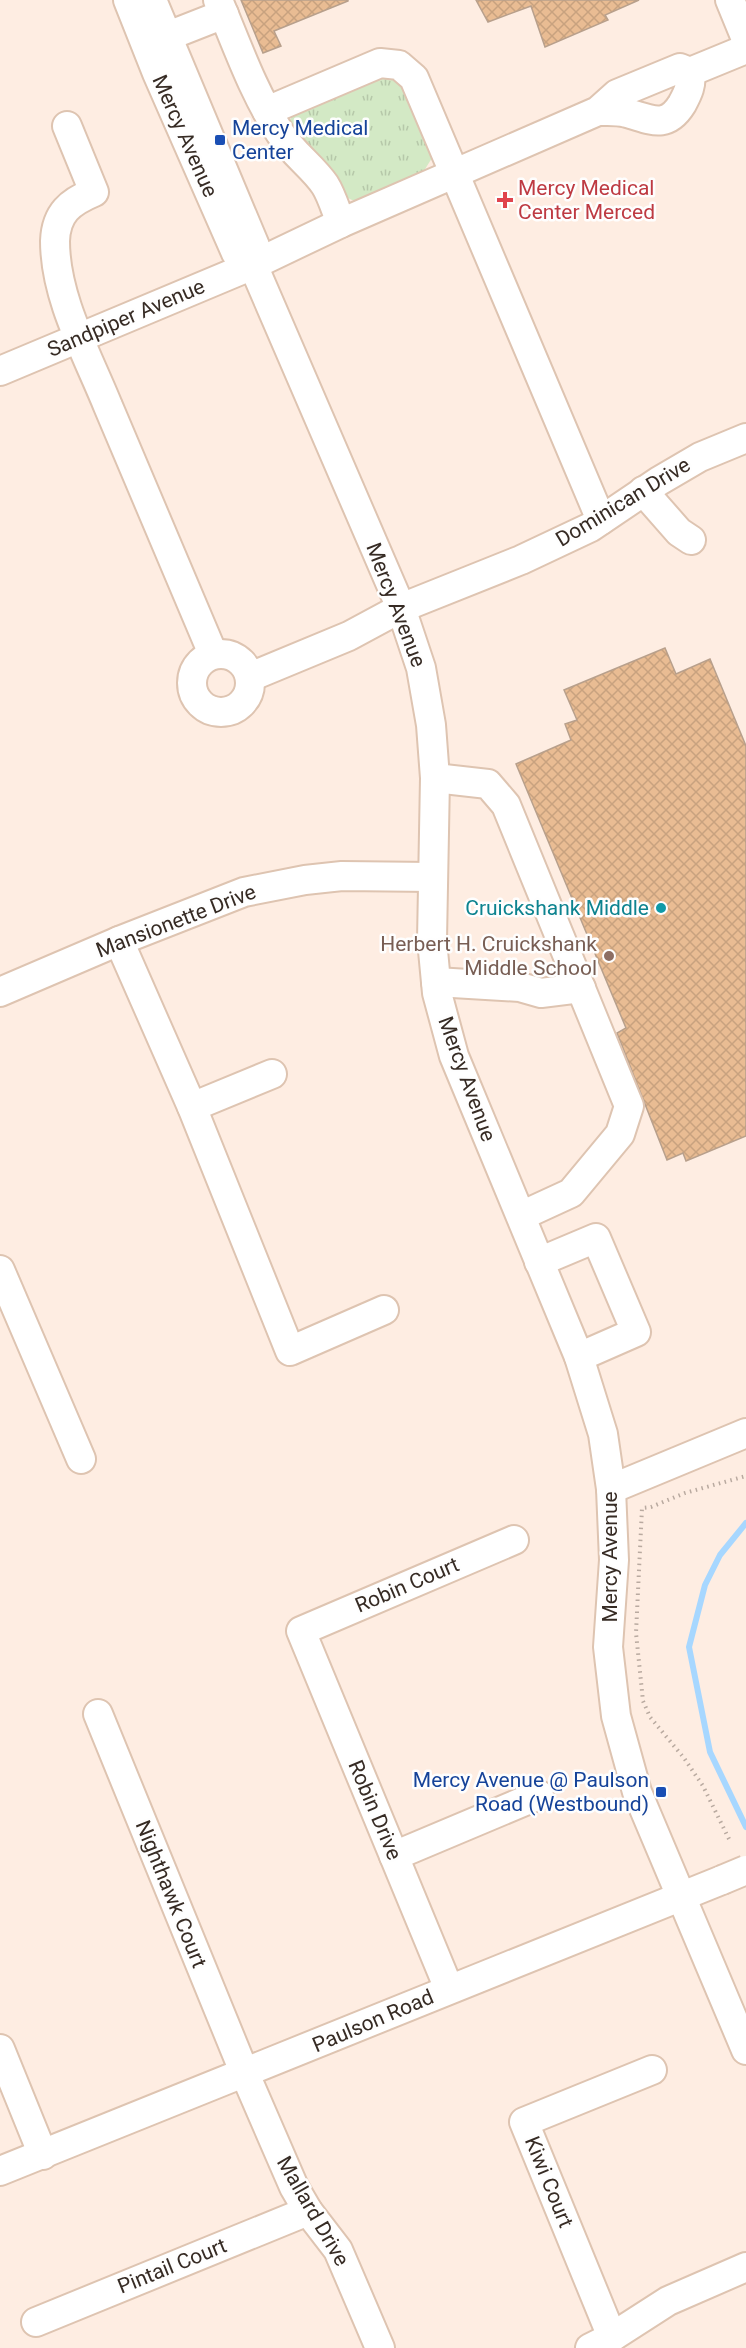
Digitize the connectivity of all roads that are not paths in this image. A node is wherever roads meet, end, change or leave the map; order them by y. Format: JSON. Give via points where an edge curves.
{"nodes":[{"id":1,"x":128,"y":0,"type":"edge"},
{"id":2,"x":152,"y":0,"type":"edge"},
{"id":3,"x":730,"y":0,"type":"edge"},
{"id":4,"x":221,"y":7,"type":"edge"},
{"id":5,"x":168,"y":36,"type":"junction"},
{"id":6,"x":746,"y":39,"type":"edge"},
{"id":7,"x":746,"y":49,"type":"edge"},
{"id":8,"x":690,"y":72,"type":"junction"},
{"id":9,"x":267,"y":111,"type":"junction"},
{"id":10,"x":598,"y":111,"type":"junction"},
{"id":11,"x":67,"y":126,"type":"dead end"},
{"id":12,"x":453,"y":174,"type":"junction"},
{"id":13,"x":341,"y":223,"type":"junction"},
{"id":14,"x":253,"y":264,"type":"junction"},
{"id":15,"x":80,"y":338,"type":"junction"},
{"id":16,"x":0,"y":371,"type":"edge"},
{"id":17,"x":746,"y":438,"type":"edge"},
{"id":18,"x":643,"y":492,"type":"junction"},
{"id":19,"x":601,"y":520,"type":"junction"},
{"id":20,"x":691,"y":540,"type":"dead end"},
{"id":21,"x":401,"y":608,"type":"junction"},
{"id":22,"x":213,"y":654,"type":"junction"},
{"id":23,"x":250,"y":676,"type":"junction"},
{"id":24,"x":435,"y":778,"type":"junction"},
{"id":25,"x":432,"y":877,"type":"junction"},
{"id":26,"x":120,"y":941,"type":"junction"},
{"id":27,"x":436,"y":982,"type":"junction"},
{"id":28,"x":581,"y":988,"type":"junction"},
{"id":29,"x":0,"y":992,"type":"edge"},
{"id":30,"x":272,"y":1074,"type":"dead end"},
{"id":31,"x":192,"y":1107,"type":"junction"},
{"id":32,"x":520,"y":1216,"type":"junction"},
{"id":33,"x":539,"y":1262,"type":"junction"},
{"id":34,"x":0,"y":1270,"type":"edge"},
{"id":35,"x":384,"y":1310,"type":"dead end"},
{"id":36,"x":579,"y":1357,"type":"junction"},
{"id":37,"x":746,"y":1433,"type":"edge"},
{"id":38,"x":81,"y":1459,"type":"dead end"},
{"id":39,"x":611,"y":1489,"type":"junction"},
{"id":40,"x":514,"y":1540,"type":"dead end"},
{"id":41,"x":301,"y":1630,"type":"joint"},
{"id":42,"x":98,"y":1714,"type":"dead end"},
{"id":43,"x":539,"y":1795,"type":"dead end"},
{"id":44,"x":394,"y":1856,"type":"junction"},
{"id":45,"x":734,"y":1875,"type":"edge"},
{"id":46,"x":680,"y":1896,"type":"junction"},
{"id":47,"x":449,"y":1989,"type":"junction"},
{"id":48,"x":0,"y":2049,"type":"edge"},
{"id":49,"x":746,"y":2050,"type":"edge"},
{"id":50,"x":652,"y":2070,"type":"dead end"},
{"id":51,"x":245,"y":2074,"type":"junction"},
{"id":52,"x":43,"y":2155,"type":"junction"},
{"id":53,"x":0,"y":2172,"type":"edge"},
{"id":54,"x":308,"y":2211,"type":"junction"},
{"id":55,"x":746,"y":2267,"type":"edge"},
{"id":56,"x":36,"y":2322,"type":"dead end"},
{"id":57,"x":601,"y":2342,"type":"edge"},
{"id":58,"x":381,"y":2348,"type":"edge"}],
"edges":[{"from":1,"to":14,"type":"street","name":"Mercy Avenue","via":[[236,253]]},
{"from":2,"to":5,"type":"street","name":"Mercy Avenue"},
{"from":3,"to":6,"type":"street"},
{"from":4,"to":5,"type":"street"},
{"from":4,"to":9,"type":"street"},
{"from":5,"to":14,"type":"street","name":"Mercy Avenue","via":[[255,246]]},
{"from":7,"to":8,"type":"street"},
{"from":8,"to":10,"type":"street","via":[[680,68],[616,94]]},
{"from":8,"to":10,"type":"street","via":[[692,84],[678,109],[659,122],[615,110]]},
{"from":9,"to":12,"type":"street","via":[[380,63],[399,65],[414,78]]},
{"from":9,"to":13,"type":"street","via":[[297,156],[326,187]]},
{"from":10,"to":12,"type":"street","name":"Sandpiper Avenue"},
{"from":11,"to":15,"type":"street","via":[[94,192],[76,199],[61,215],[55,239],[57,270]]},
{"from":12,"to":13,"type":"street","name":"Sandpiper Avenue"},
{"from":12,"to":19,"type":"street"},
{"from":13,"to":14,"type":"street","name":"Sandpiper Avenue"},
{"from":14,"to":15,"type":"street","name":"Sandpiper Avenue"},
{"from":14,"to":21,"type":"street","name":"Mercy Avenue"},
{"from":15,"to":16,"type":"street","name":"Sandpiper Avenue"},
{"from":15,"to":22,"type":"street"},
{"from":17,"to":18,"type":"street","name":"Dominican Drive","via":[[700,457]]},
{"from":18,"to":19,"type":"street","name":"Dominican Drive"},
{"from":18,"to":20,"type":"street"},
{"from":19,"to":21,"type":"street","name":"Dominican Drive","via":[[521,560]]},
{"from":21,"to":23,"type":"street","name":"Dominican Drive","via":[[349,636]]},
{"from":21,"to":24,"type":"street","name":"Mercy Avenue","via":[[421,668]]},
{"from":22,"to":23,"type":"street","via":[[232,655]]},
{"from":22,"to":23,"type":"street","via":[[197,665],[191,683],[193,693],[205,708],[224,712],[242,704],[251,686]]},
{"from":24,"to":25,"type":"street","name":"Mercy Avenue"},
{"from":24,"to":28,"type":"street","via":[[488,784],[506,805]]},
{"from":25,"to":26,"type":"street","name":"Mansionette Drive","via":[[342,876],[244,892]]},
{"from":25,"to":27,"type":"street","name":"Mercy Avenue"},
{"from":26,"to":29,"type":"street","name":"Mansionette Drive"},
{"from":26,"to":31,"type":"street"},
{"from":27,"to":28,"type":"street","via":[[520,987],[541,993]]},
{"from":27,"to":32,"type":"street","name":"Mercy Avenue","via":[[454,1056]]},
{"from":28,"to":32,"type":"street","via":[[629,1106],[620,1134],[571,1193]]},
{"from":30,"to":31,"type":"street"},
{"from":31,"to":35,"type":"street","via":[[290,1350]]},
{"from":32,"to":33,"type":"street","name":"Mercy Avenue"},
{"from":33,"to":36,"type":"street","name":"Mercy Avenue"},
{"from":33,"to":36,"type":"street","via":[[596,1238],[636,1332]]},
{"from":34,"to":38,"type":"street"},
{"from":36,"to":39,"type":"street","name":"Mercy Avenue","via":[[603,1434]]},
{"from":37,"to":39,"type":"street"},
{"from":39,"to":46,"type":"street","name":"Mercy Avenue","via":[[614,1560],[608,1647],[616,1716],[637,1792]]},
{"from":40,"to":41,"type":"street","name":"Robin Court"},
{"from":41,"to":44,"type":"street","name":"Robin Drive"},
{"from":42,"to":51,"type":"street","name":"Nighthawk Court"},
{"from":43,"to":44,"type":"street"},
{"from":44,"to":47,"type":"street","name":"Robin Drive"},
{"from":45,"to":46,"type":"street","name":"Paulson Road"},
{"from":46,"to":47,"type":"street","name":"Paulson Road"},
{"from":46,"to":49,"type":"street","name":"Mercy Avenue"},
{"from":47,"to":51,"type":"street","name":"Paulson Road"},
{"from":48,"to":52,"type":"street"},
{"from":50,"to":57,"type":"street","name":"Kiwi Court","via":[[524,2122]]},
{"from":51,"to":52,"type":"street","name":"Paulson Road"},
{"from":51,"to":54,"type":"street","name":"Mallard Drive"},
{"from":52,"to":53,"type":"street","name":"Paulson Road"},
{"from":54,"to":56,"type":"street","name":"Pintail Court"},
{"from":54,"to":58,"type":"street","name":"Mallard Drive","via":[[338,2250]]},
{"from":55,"to":57,"type":"street","via":[[668,2301]]}]}
